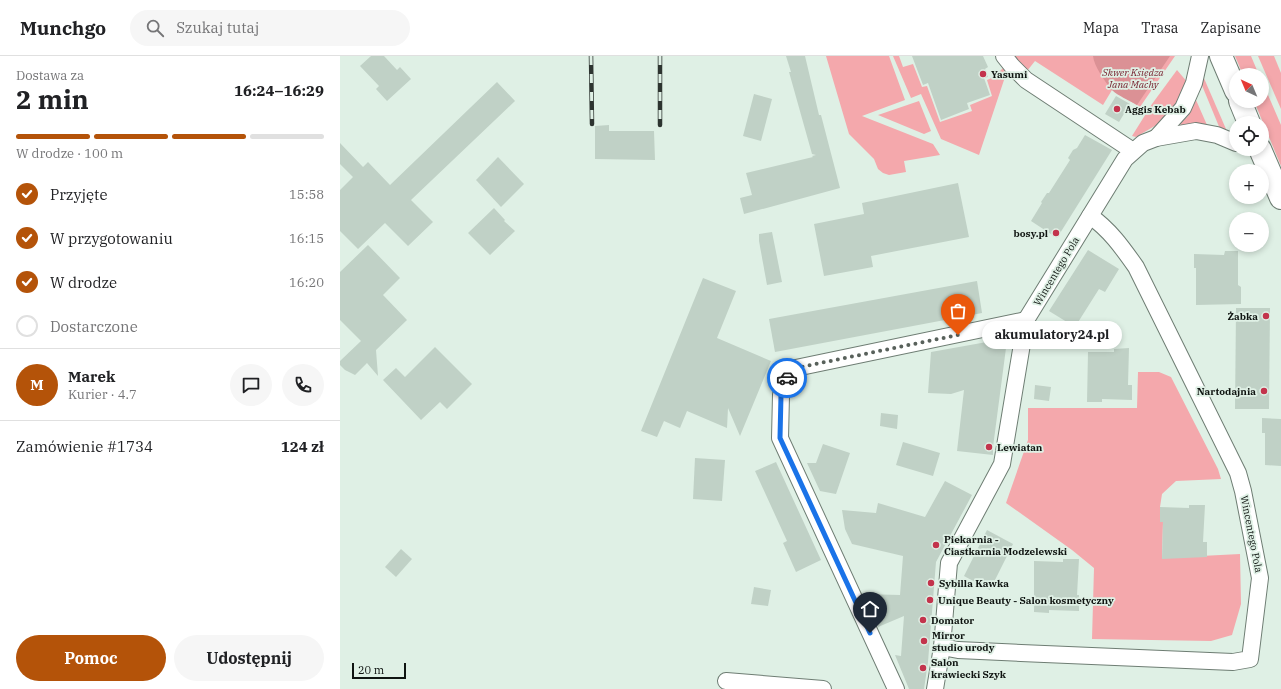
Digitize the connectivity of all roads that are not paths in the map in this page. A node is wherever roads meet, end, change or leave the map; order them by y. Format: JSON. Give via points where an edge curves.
{"nodes":[{"id":1,"x":1004,"y":56,"type":"edge"},
{"id":2,"x":1200,"y":56,"type":"edge"},
{"id":3,"x":1221,"y":56,"type":"edge"},
{"id":4,"x":1229,"y":75,"type":"edge"},
{"id":5,"x":1156,"y":138,"type":"junction"},
{"id":6,"x":1229,"y":140,"type":"edge"},
{"id":7,"x":1133,"y":152,"type":"junction"},
{"id":8,"x":1261,"y":156,"type":"edge"},
{"id":9,"x":1281,"y":198,"type":"edge"},
{"id":10,"x":1090,"y":216,"type":"junction"},
{"id":11,"x":1026,"y":320,"type":"junction"},
{"id":12,"x":942,"y":647,"type":"junction"},
{"id":13,"x":726,"y":681,"type":"dead end"},
{"id":14,"x":823,"y":689,"type":"edge"},
{"id":15,"x":896,"y":689,"type":"edge"},
{"id":16,"x":935,"y":689,"type":"edge"}],
"edges":[{"from":1,"to":7,"type":"street","via":[[1026,80]]},
{"from":2,"to":5,"type":"street","name":"Wincentego Pola","via":[[1194,83],[1183,108]]},
{"from":3,"to":4,"type":"main road"},
{"from":5,"to":6,"type":"street","name":"Wincentego Pola","via":[[1196,131]]},
{"from":5,"to":7,"type":"street","name":"Wincentego Pola","via":[[1143,143]]},
{"from":7,"to":10,"type":"street","name":"Wincentego Pola","via":[[1125,159]]},
{"from":8,"to":9,"type":"main road"},
{"from":10,"to":11,"type":"street","name":"Wincentego Pola"},
{"from":10,"to":12,"type":"street","name":"Wincentego Pola","via":[[1119,242],[1136,267],[1238,473],[1260,578],[1250,659],[1233,662],[958,650]]},
{"from":11,"to":12,"type":"street","name":"Wincentego Pola","via":[[1002,464],[949,563]]},
{"from":11,"to":15,"type":"street","via":[[791,369],[781,395],[780,438]]},
{"from":12,"to":16,"type":"street","name":"Wincentego Pola"},
{"from":13,"to":14,"type":"street"}]}
